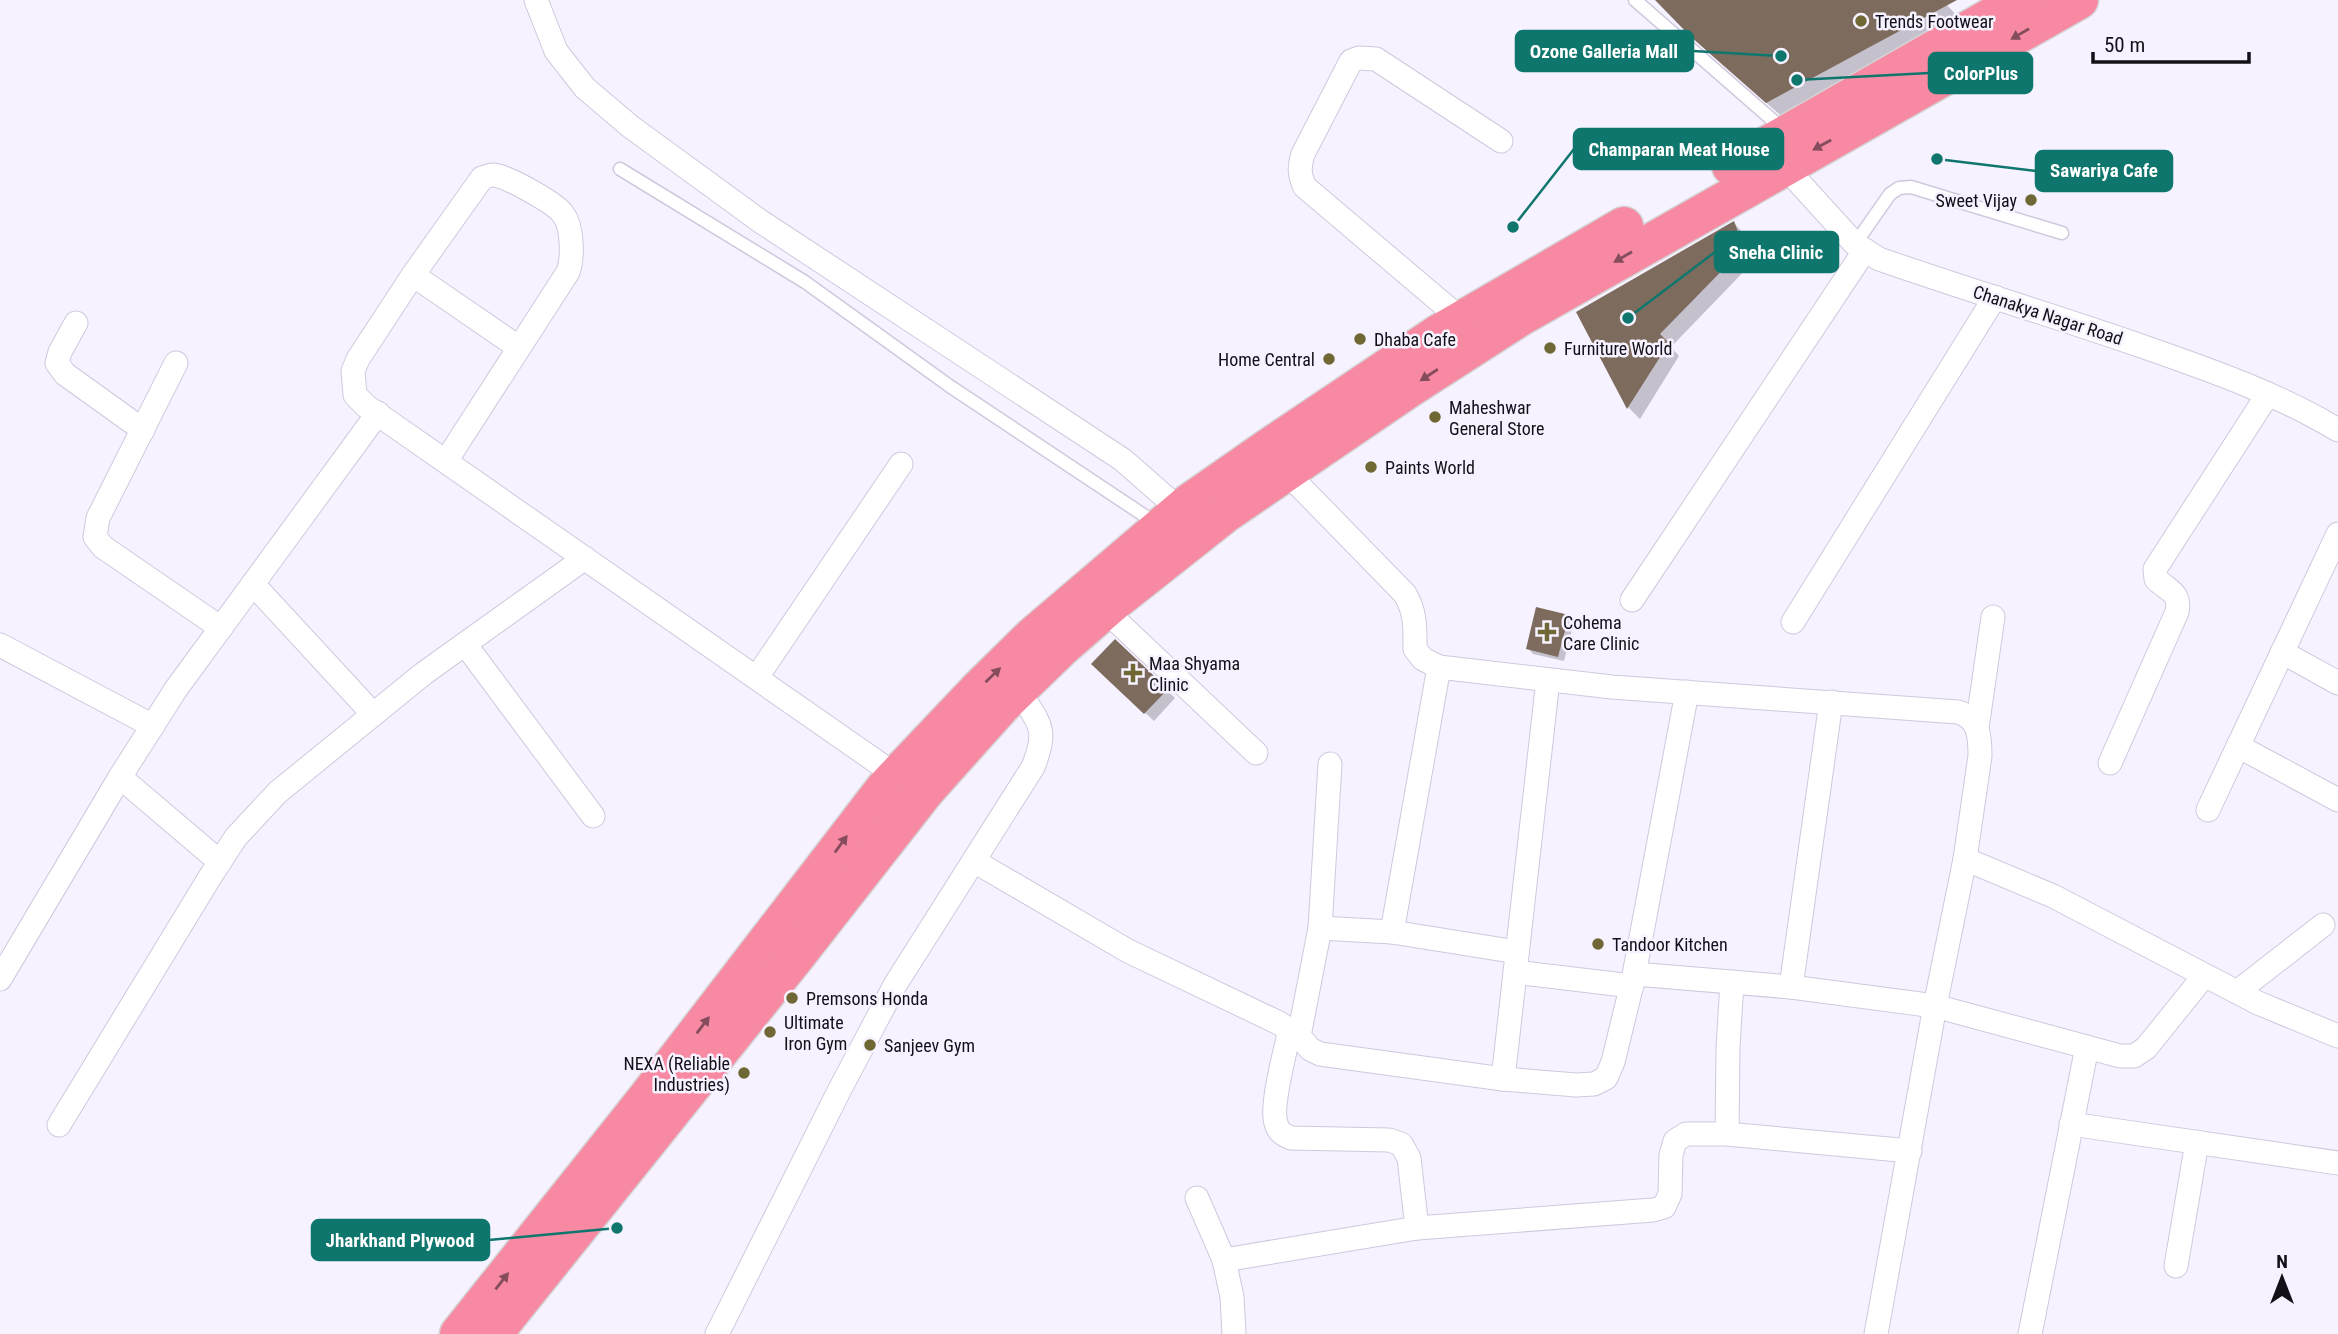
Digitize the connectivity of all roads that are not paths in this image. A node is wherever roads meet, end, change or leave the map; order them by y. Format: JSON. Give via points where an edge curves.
{"nodes":[{"id":1,"x":536,"y":0,"type":"edge"},
{"id":2,"x":1635,"y":0,"type":"edge"},
{"id":3,"x":2021,"y":0,"type":"edge"},
{"id":4,"x":2072,"y":1,"type":"edge"},
{"id":5,"x":1500,"y":141,"type":"dead end"},
{"id":6,"x":1786,"y":150,"type":"junction"},
{"id":7,"x":620,"y":169,"type":"dead end"},
{"id":8,"x":2062,"y":233,"type":"dead end"},
{"id":9,"x":1860,"y":247,"type":"junction"},
{"id":10,"x":413,"y":275,"type":"junction"},
{"id":11,"x":1995,"y":297,"type":"junction"},
{"id":12,"x":1462,"y":320,"type":"junction"},
{"id":13,"x":76,"y":323,"type":"dead end"},
{"id":14,"x":518,"y":347,"type":"junction"},
{"id":15,"x":176,"y":363,"type":"dead end"},
{"id":16,"x":2268,"y":394,"type":"junction"},
{"id":17,"x":378,"y":413,"type":"junction"},
{"id":18,"x":143,"y":430,"type":"junction"},
{"id":19,"x":2338,"y":430,"type":"edge"},
{"id":20,"x":446,"y":461,"type":"junction"},
{"id":21,"x":901,"y":464,"type":"dead end"},
{"id":22,"x":1286,"y":472,"type":"junction"},
{"id":23,"x":1181,"y":523,"type":"junction"},
{"id":24,"x":2335,"y":550,"type":"edge"},
{"id":25,"x":585,"y":558,"type":"junction"},
{"id":26,"x":253,"y":584,"type":"junction"},
{"id":27,"x":1632,"y":600,"type":"dead end"},
{"id":28,"x":1105,"y":610,"type":"junction"},
{"id":29,"x":1993,"y":617,"type":"dead end"},
{"id":30,"x":1793,"y":622,"type":"dead end"},
{"id":31,"x":221,"y":628,"type":"junction"},
{"id":32,"x":465,"y":644,"type":"junction"},
{"id":33,"x":0,"y":645,"type":"edge"},
{"id":34,"x":2282,"y":652,"type":"junction"},
{"id":35,"x":1439,"y":667,"type":"junction"},
{"id":36,"x":757,"y":677,"type":"junction"},
{"id":37,"x":1548,"y":680,"type":"junction"},
{"id":38,"x":2338,"y":683,"type":"edge"},
{"id":39,"x":1018,"y":690,"type":"junction"},
{"id":40,"x":1687,"y":692,"type":"junction"},
{"id":41,"x":1831,"y":702,"type":"junction"},
{"id":42,"x":373,"y":715,"type":"junction"},
{"id":43,"x":153,"y":726,"type":"junction"},
{"id":44,"x":1977,"y":728,"type":"junction"},
{"id":45,"x":2238,"y":746,"type":"junction"},
{"id":46,"x":1256,"y":752,"type":"dead end"},
{"id":47,"x":2110,"y":762,"type":"dead end"},
{"id":48,"x":1330,"y":764,"type":"dead end"},
{"id":49,"x":897,"y":776,"type":"junction"},
{"id":50,"x":120,"y":777,"type":"junction"},
{"id":51,"x":2338,"y":800,"type":"edge"},
{"id":52,"x":2208,"y":810,"type":"dead end"},
{"id":53,"x":593,"y":816,"type":"dead end"},
{"id":54,"x":1965,"y":859,"type":"junction"},
{"id":55,"x":974,"y":861,"type":"junction"},
{"id":56,"x":220,"y":862,"type":"junction"},
{"id":57,"x":2323,"y":925,"type":"dead end"},
{"id":58,"x":1320,"y":928,"type":"junction"},
{"id":59,"x":1392,"y":932,"type":"junction"},
{"id":60,"x":1516,"y":962,"type":"junction"},
{"id":61,"x":2204,"y":976,"type":"junction"},
{"id":62,"x":0,"y":979,"type":"edge"},
{"id":63,"x":1633,"y":980,"type":"junction"},
{"id":64,"x":1732,"y":982,"type":"junction"},
{"id":65,"x":1791,"y":987,"type":"junction"},
{"id":66,"x":2237,"y":992,"type":"junction"},
{"id":67,"x":1935,"y":1006,"type":"junction"},
{"id":68,"x":1294,"y":1032,"type":"junction"},
{"id":69,"x":2338,"y":1036,"type":"edge"},
{"id":70,"x":2087,"y":1047,"type":"junction"},
{"id":71,"x":1503,"y":1079,"type":"junction"},
{"id":72,"x":2071,"y":1124,"type":"junction"},
{"id":73,"x":59,"y":1125,"type":"dead end"},
{"id":74,"x":1727,"y":1134,"type":"junction"},
{"id":75,"x":2197,"y":1142,"type":"junction"},
{"id":76,"x":1910,"y":1151,"type":"junction"},
{"id":77,"x":2338,"y":1163,"type":"edge"},
{"id":78,"x":1197,"y":1198,"type":"dead end"},
{"id":79,"x":1417,"y":1228,"type":"junction"},
{"id":80,"x":1224,"y":1259,"type":"junction"},
{"id":81,"x":2176,"y":1266,"type":"dead end"},
{"id":82,"x":502,"y":1331,"type":"edge"},
{"id":83,"x":459,"y":1334,"type":"edge"},
{"id":84,"x":717,"y":1334,"type":"edge"},
{"id":85,"x":1234,"y":1334,"type":"edge"},
{"id":86,"x":1877,"y":1334,"type":"edge"},
{"id":87,"x":2030,"y":1334,"type":"edge"}],
"edges":[{"from":1,"to":23,"type":"street","via":[[556,51],[585,88],[631,127],[760,221],[1123,460]]},
{"from":2,"to":6,"type":"lane"},
{"from":3,"to":6,"type":"highway"},
{"from":4,"to":6,"type":"highway","one_way":true},
{"from":5,"to":12,"type":"street","via":[[1376,59],[1359,58],[1352,61],[1300,166],[1305,187]]},
{"from":6,"to":9,"type":"street","name":"Chanakya Nagar Road"},
{"from":6,"to":12,"type":"highway"},
{"from":6,"to":22,"type":"highway","one_way":true,"via":[[1520,317]]},
{"from":7,"to":23,"type":"lane","via":[[804,282],[951,387]]},
{"from":8,"to":9,"type":"lane","via":[[1911,187],[1890,194]]},
{"from":9,"to":11,"type":"street","name":"Chanakya Nagar Road","via":[[1879,259]]},
{"from":9,"to":27,"type":"street"},
{"from":10,"to":14,"type":"street"},
{"from":10,"to":14,"type":"street","via":[[482,178],[491,174],[562,212],[572,260]]},
{"from":10,"to":17,"type":"street","via":[[353,371],[355,395]]},
{"from":11,"to":16,"type":"street","name":"Chanakya Nagar Road"},
{"from":11,"to":30,"type":"street"},
{"from":12,"to":23,"type":"highway","via":[[1325,409]]},
{"from":13,"to":18,"type":"street","via":[[57,363],[65,374]]},
{"from":14,"to":20,"type":"street"},
{"from":15,"to":18,"type":"street"},
{"from":16,"to":19,"type":"street","name":"Chanakya Nagar Road"},
{"from":16,"to":47,"type":"street","via":[[2155,569],[2156,579],[2173,590],[2177,612]]},
{"from":17,"to":20,"type":"street"},
{"from":17,"to":26,"type":"street"},
{"from":18,"to":31,"type":"street","via":[[98,518],[95,537]]},
{"from":20,"to":25,"type":"street"},
{"from":21,"to":36,"type":"street"},
{"from":22,"to":23,"type":"highway"},
{"from":22,"to":35,"type":"street","via":[[1405,594],[1415,619],[1415,649]]},
{"from":23,"to":28,"type":"highway"},
{"from":49,"to":23,"type":"highway","one_way":true,"via":[[1032,636]]},
{"from":24,"to":34,"type":"street"},
{"from":25,"to":32,"type":"street"},
{"from":25,"to":36,"type":"street"},
{"from":26,"to":31,"type":"street"},
{"from":26,"to":42,"type":"street"},
{"from":28,"to":39,"type":"highway"},
{"from":28,"to":46,"type":"street"},
{"from":29,"to":44,"type":"street"},
{"from":31,"to":43,"type":"street"},
{"from":32,"to":42,"type":"street"},
{"from":32,"to":53,"type":"street"},
{"from":33,"to":43,"type":"street"},
{"from":34,"to":38,"type":"street"},
{"from":34,"to":45,"type":"street"},
{"from":35,"to":37,"type":"street"},
{"from":35,"to":59,"type":"street"},
{"from":36,"to":49,"type":"street"},
{"from":37,"to":40,"type":"street"},
{"from":37,"to":60,"type":"street"},
{"from":39,"to":55,"type":"street","via":[[1040,725],[1042,746]]},
{"from":39,"to":82,"type":"highway","via":[[925,791]]},
{"from":40,"to":41,"type":"street"},
{"from":40,"to":63,"type":"street"},
{"from":41,"to":44,"type":"street","via":[[1958,712],[1968,715]]},
{"from":41,"to":65,"type":"street"},
{"from":42,"to":56,"type":"street","via":[[278,792],[236,837]]},
{"from":43,"to":50,"type":"street"},
{"from":44,"to":54,"type":"street","via":[[1980,756]]},
{"from":45,"to":51,"type":"street"},
{"from":45,"to":52,"type":"street"},
{"from":48,"to":58,"type":"street"},
{"from":83,"to":49,"type":"highway","one_way":true},
{"from":50,"to":56,"type":"street"},
{"from":50,"to":62,"type":"street"},
{"from":54,"to":61,"type":"street","via":[[2053,896]]},
{"from":54,"to":67,"type":"street"},
{"from":55,"to":68,"type":"street","via":[[1128,951]]},
{"from":55,"to":84,"type":"street","via":[[895,985]]},
{"from":56,"to":73,"type":"street"},
{"from":57,"to":66,"type":"street"},
{"from":58,"to":59,"type":"street"},
{"from":58,"to":68,"type":"street"},
{"from":59,"to":60,"type":"street"},
{"from":60,"to":63,"type":"street"},
{"from":60,"to":71,"type":"street"},
{"from":61,"to":66,"type":"street"},
{"from":61,"to":70,"type":"street","via":[[2146,1048],[2134,1056]]},
{"from":63,"to":64,"type":"street"},
{"from":63,"to":71,"type":"street","via":[[1606,1078],[1576,1085]]},
{"from":64,"to":65,"type":"street"},
{"from":64,"to":74,"type":"street"},
{"from":65,"to":67,"type":"street"},
{"from":66,"to":69,"type":"street"},
{"from":67,"to":70,"type":"street"},
{"from":67,"to":76,"type":"street"},
{"from":68,"to":71,"type":"street","via":[[1320,1054]]},
{"from":68,"to":79,"type":"street","via":[[1276,1100],[1275,1122],[1282,1134],[1401,1144],[1409,1158]]},
{"from":70,"to":72,"type":"street"},
{"from":72,"to":75,"type":"street"},
{"from":72,"to":87,"type":"street"},
{"from":74,"to":76,"type":"street"},
{"from":74,"to":79,"type":"street","via":[[1686,1134],[1675,1142],[1670,1194],[1664,1207]]},
{"from":75,"to":77,"type":"street"},
{"from":75,"to":81,"type":"street"},
{"from":76,"to":86,"type":"street"},
{"from":78,"to":80,"type":"street"},
{"from":79,"to":80,"type":"street"},
{"from":80,"to":85,"type":"street"}]}
